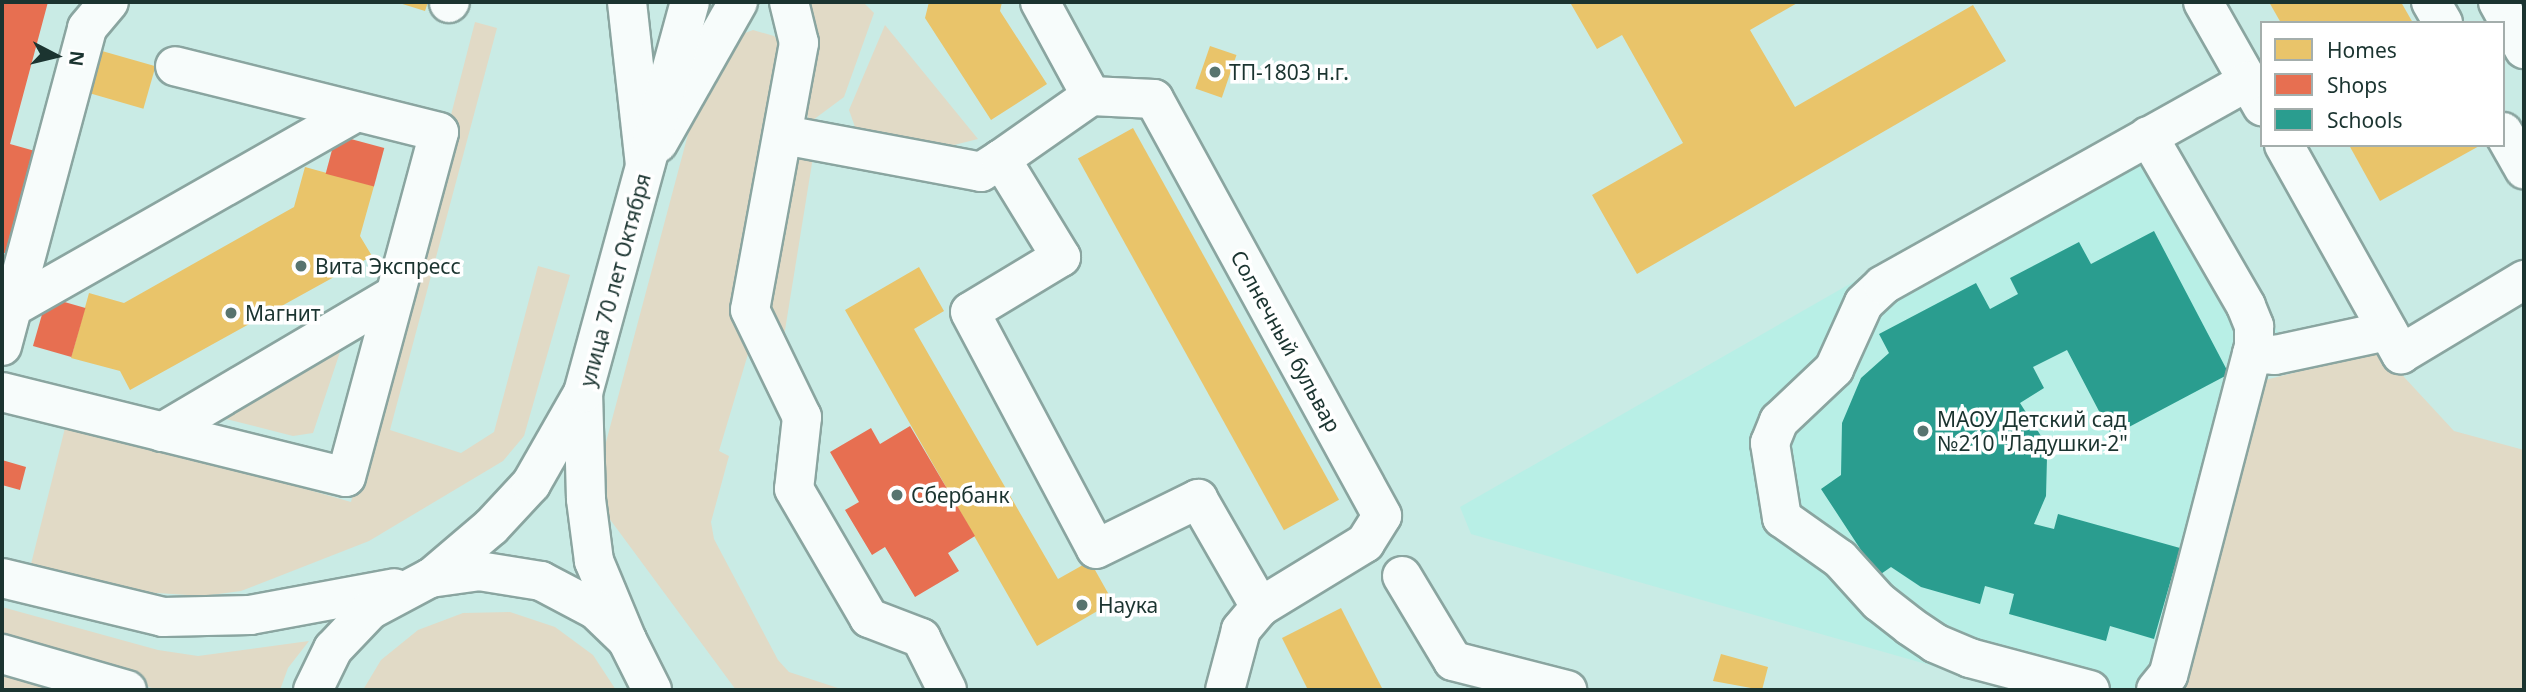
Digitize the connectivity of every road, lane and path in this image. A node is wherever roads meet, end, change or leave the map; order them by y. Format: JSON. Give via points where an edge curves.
{"nodes":[{"id":1,"x":109,"y":2,"type":"edge"},
{"id":2,"x":627,"y":2,"type":"edge"},
{"id":3,"x":690,"y":2,"type":"edge"},
{"id":4,"x":738,"y":2,"type":"edge"},
{"id":5,"x":789,"y":2,"type":"edge"},
{"id":6,"x":1040,"y":2,"type":"edge"},
{"id":7,"x":2203,"y":2,"type":"edge"},
{"id":8,"x":2431,"y":2,"type":"edge"},
{"id":9,"x":2498,"y":2,"type":"edge"},
{"id":10,"x":2442,"y":21,"type":"edge"},
{"id":11,"x":2524,"y":49,"type":"edge"},
{"id":12,"x":176,"y":66,"type":"dead end"},
{"id":13,"x":2255,"y":93,"type":"edge"},
{"id":14,"x":1091,"y":96,"type":"junction"},
{"id":15,"x":356,"y":112,"type":"junction"},
{"id":16,"x":783,"y":135,"type":"junction"},
{"id":17,"x":2505,"y":135,"type":"edge"},
{"id":18,"x":2148,"y":136,"type":"junction"},
{"id":19,"x":2285,"y":147,"type":"edge"},
{"id":20,"x":1001,"y":159,"type":"junction"},
{"id":21,"x":645,"y":166,"type":"junction"},
{"id":22,"x":2524,"y":169,"type":"edge"},
{"id":23,"x":2524,"y":280,"type":"edge"},
{"id":24,"x":395,"y":295,"type":"junction"},
{"id":25,"x":13,"y":307,"type":"junction"},
{"id":26,"x":2387,"y":331,"type":"junction"},
{"id":27,"x":2,"y":346,"type":"edge"},
{"id":28,"x":2252,"y":354,"type":"junction"},
{"id":29,"x":2,"y":392,"type":"edge"},
{"id":30,"x":583,"y":393,"type":"junction"},
{"id":31,"x":162,"y":432,"type":"junction"},
{"id":32,"x":1402,"y":576,"type":"dead end"},
{"id":33,"x":2,"y":578,"type":"edge"},
{"id":34,"x":424,"y":581,"type":"junction"},
{"id":35,"x":1260,"y":607,"type":"junction"},
{"id":36,"x":2,"y":654,"type":"edge"},
{"id":37,"x":639,"y":663,"type":"edge"},
{"id":38,"x":127,"y":690,"type":"edge"},
{"id":39,"x":313,"y":690,"type":"edge"},
{"id":40,"x":678,"y":690,"type":"edge"},
{"id":41,"x":947,"y":690,"type":"edge"},
{"id":42,"x":1224,"y":690,"type":"edge"},
{"id":43,"x":1567,"y":690,"type":"edge"},
{"id":44,"x":2090,"y":690,"type":"edge"},
{"id":45,"x":2155,"y":690,"type":"edge"}],
"edges":[{"from":1,"to":25,"type":"main road","via":[[86,27]]},
{"from":2,"to":21,"type":"main road"},
{"from":3,"to":21,"type":"main road","name":"улица 70 лет Октября"},
{"from":4,"to":21,"type":"main road"},
{"from":5,"to":16,"type":"main road","via":[[799,43]]},
{"from":6,"to":14,"type":"main road"},
{"from":7,"to":13,"type":"main road"},
{"from":8,"to":10,"type":"main road"},
{"from":9,"to":11,"type":"main road"},
{"from":12,"to":15,"type":"main road"},
{"from":13,"to":18,"type":"main road"},
{"from":14,"to":20,"type":"main road"},
{"from":14,"to":35,"type":"main road","name":"Солнечный бульвар","via":[[1154,99],[1381,516],[1366,543]]},
{"from":15,"to":24,"type":"main road","via":[[439,132]]},
{"from":15,"to":25,"type":"main road"},
{"from":16,"to":20,"type":"main road","via":[[981,172]]},
{"from":16,"to":41,"type":"main road","via":[[750,310],[802,417],[794,489],[869,618],[921,638]]},
{"from":17,"to":22,"type":"main road"},
{"from":18,"to":28,"type":"main road","via":[[2246,306],[2254,326]]},
{"from":18,"to":44,"type":"main road","via":[[1883,285],[1864,303],[1834,369],[1779,421],[1770,443],[1782,518],[1840,559],[1879,602],[1910,626],[1970,658]]},
{"from":19,"to":26,"type":"main road"},
{"from":20,"to":35,"type":"main road","via":[[1061,257],[970,312],[1096,550],[1198,499]]},
{"from":21,"to":30,"type":"main road","name":"улица 70 лет Октября"},
{"from":23,"to":26,"type":"main road","via":[[2401,354]]},
{"from":24,"to":31,"type":"main road"},
{"from":24,"to":31,"type":"main road","via":[[346,477]]},
{"from":25,"to":27,"type":"main road"},
{"from":26,"to":28,"type":"main road","via":[[2274,355]]},
{"from":28,"to":45,"type":"main road","via":[[2168,675]]},
{"from":29,"to":31,"type":"main road"},
{"from":30,"to":34,"type":"main road","via":[[531,484],[491,527]]},
{"from":30,"to":37,"type":"main road","name":"улица 70 лет Октября","via":[[586,499],[594,561]]},
{"from":32,"to":43,"type":"main road","via":[[1453,661]]},
{"from":33,"to":34,"type":"main road","via":[[163,617],[250,615]]},
{"from":34,"to":37,"type":"main road","via":[[479,571],[541,581],[596,610]]},
{"from":34,"to":39,"type":"main road","via":[[370,610],[333,649]]},
{"from":35,"to":42,"type":"main road","name":"Солнечный бульвар","via":[[1241,630]]},
{"from":36,"to":38,"type":"main road"},
{"from":37,"to":40,"type":"main road"}]}
